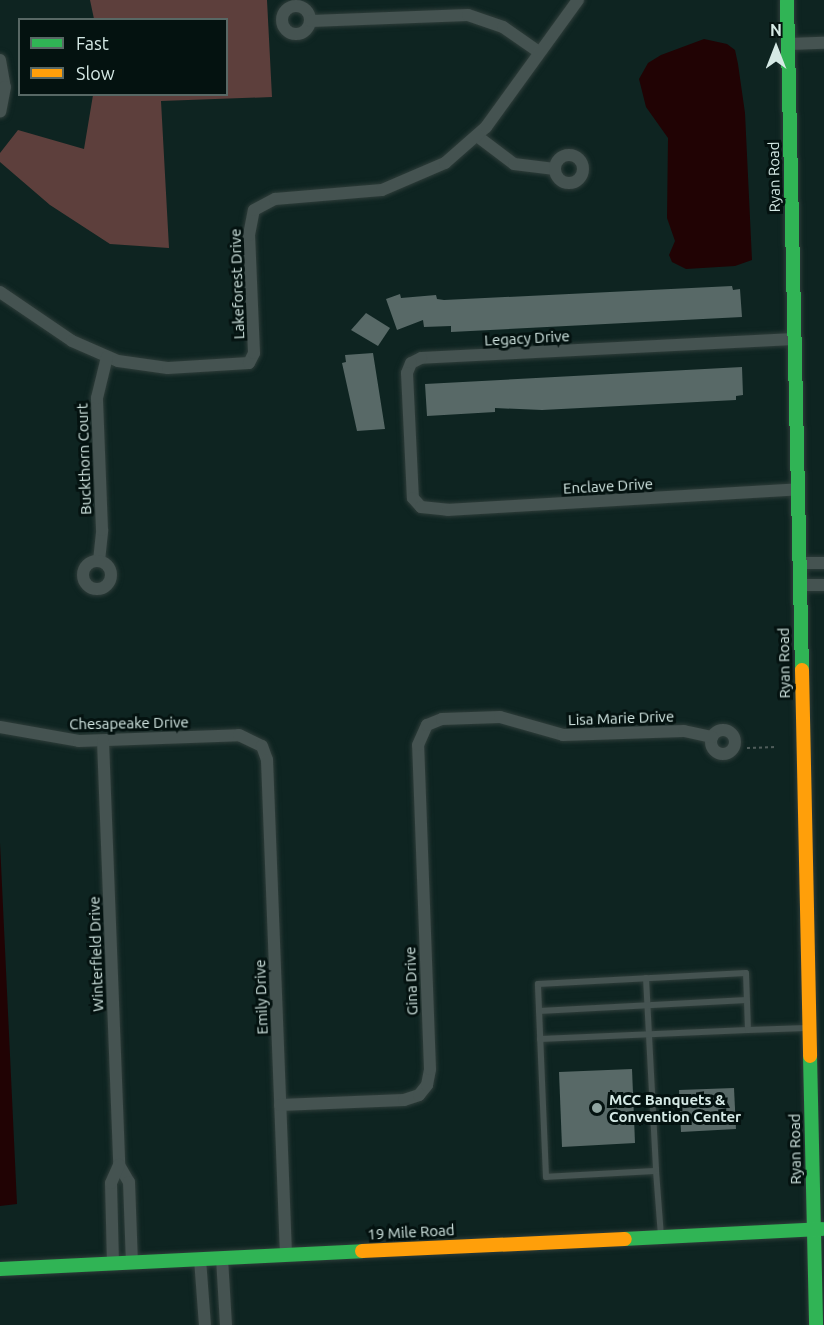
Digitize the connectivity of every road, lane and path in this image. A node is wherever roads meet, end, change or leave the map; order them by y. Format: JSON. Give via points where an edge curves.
{"nodes":[{"id":1,"x":578,"y":0,"type":"edge"},
{"id":2,"x":787,"y":0,"type":"edge"},
{"id":3,"x":311,"y":21,"type":"dead end"},
{"id":4,"x":824,"y":43,"type":"edge"},
{"id":5,"x":788,"y":44,"type":"junction"},
{"id":6,"x":539,"y":52,"type":"junction"},
{"id":7,"x":0,"y":60,"type":"edge"},
{"id":8,"x":0,"y":112,"type":"edge"},
{"id":9,"x":477,"y":136,"type":"junction"},
{"id":10,"x":555,"y":169,"type":"dead end"},
{"id":11,"x":0,"y":292,"type":"edge"},
{"id":12,"x":794,"y":339,"type":"junction"},
{"id":13,"x":107,"y":357,"type":"junction"},
{"id":14,"x":797,"y":489,"type":"junction"},
{"id":15,"x":421,"y":507,"type":"joint"},
{"id":16,"x":99,"y":561,"type":"dead end"},
{"id":17,"x":799,"y":563,"type":"junction"},
{"id":18,"x":824,"y":563,"type":"edge"},
{"id":19,"x":799,"y":585,"type":"junction"},
{"id":20,"x":824,"y":585,"type":"edge"},
{"id":21,"x":427,"y":725,"type":"joint"},
{"id":22,"x":0,"y":727,"type":"edge"},
{"id":23,"x":712,"y":737,"type":"dead end"},
{"id":24,"x":103,"y":741,"type":"junction"},
{"id":25,"x":257,"y":742,"type":"joint"},
{"id":26,"x":776,"y":747,"type":"dead end"},
{"id":27,"x":747,"y":748,"type":"dead end"},
{"id":28,"x":646,"y":978,"type":"junction"},
{"id":29,"x":747,"y":1000,"type":"junction"},
{"id":30,"x":648,"y":1005,"type":"junction"},
{"id":31,"x":539,"y":1011,"type":"junction"},
{"id":32,"x":809,"y":1028,"type":"junction"},
{"id":33,"x":748,"y":1030,"type":"junction"},
{"id":34,"x":651,"y":1034,"type":"junction"},
{"id":35,"x":540,"y":1039,"type":"junction"},
{"id":36,"x":280,"y":1105,"type":"junction"},
{"id":37,"x":119,"y":1166,"type":"junction"},
{"id":38,"x":656,"y":1172,"type":"junction"},
{"id":39,"x":819,"y":1229,"type":"edge"},
{"id":40,"x":661,"y":1237,"type":"junction"},
{"id":41,"x":286,"y":1255,"type":"junction"},
{"id":42,"x":222,"y":1258,"type":"junction"},
{"id":43,"x":200,"y":1259,"type":"junction"},
{"id":44,"x":113,"y":1263,"type":"junction"},
{"id":45,"x":132,"y":1263,"type":"junction"},
{"id":46,"x":0,"y":1269,"type":"edge"},
{"id":47,"x":205,"y":1325,"type":"edge"},
{"id":48,"x":226,"y":1325,"type":"edge"},
{"id":49,"x":816,"y":1325,"type":"edge"}],
"edges":[{"from":1,"to":6,"type":"street","name":"Lakeforest Drive"},
{"from":2,"to":5,"type":"main road","name":"Ryan Road"},
{"from":3,"to":6,"type":"street","via":[[468,15],[498,24]]},
{"from":4,"to":5,"type":"street"},
{"from":5,"to":12,"type":"main road","name":"Ryan Road"},
{"from":6,"to":9,"type":"street","name":"Lakeforest Drive"},
{"from":7,"to":8,"type":"street","via":[[5,87]]},
{"from":9,"to":10,"type":"street","via":[[514,164]]},
{"from":9,"to":13,"type":"street","name":"Lakeforest Drive","via":[[445,163],[400,184],[366,193],[275,199],[259,205],[249,225],[252,359],[243,365],[168,368]]},
{"from":11,"to":13,"type":"street","via":[[59,334]]},
{"from":12,"to":14,"type":"main road","name":"Ryan Road"},
{"from":12,"to":15,"type":"street","name":"Legacy Drive","via":[[416,360],[407,373],[413,498]]},
{"from":13,"to":16,"type":"street","name":"Buckthorn Court","via":[[97,398],[102,530]]},
{"from":14,"to":15,"type":"street","name":"Enclave Drive","via":[[448,510]]},
{"from":14,"to":17,"type":"main road","name":"Ryan Road"},
{"from":17,"to":18,"type":"street"},
{"from":17,"to":19,"type":"main road","name":"Ryan Road"},
{"from":19,"to":20,"type":"street"},
{"from":19,"to":32,"type":"main road","name":"Ryan Road"},
{"from":21,"to":23,"type":"street","name":"Lisa Marie Drive","via":[[452,718],[500,717],[563,735],[684,731]]},
{"from":21,"to":36,"type":"street","name":"Gina Drive","via":[[418,745],[430,1069],[427,1085],[419,1095],[404,1100]]},
{"from":22,"to":24,"type":"street","name":"Chesapeake Drive","via":[[79,741]]},
{"from":24,"to":25,"type":"street","name":"Chesapeake Drive","via":[[239,735]]},
{"from":24,"to":37,"type":"street","name":"Winterfield Drive"},
{"from":25,"to":36,"type":"street","name":"Emily Drive","via":[[267,760]]},
{"from":26,"to":27,"type":"path"},
{"from":28,"to":29,"type":"lane","via":[[746,973]]},
{"from":28,"to":30,"type":"lane"},
{"from":28,"to":31,"type":"lane","via":[[538,984]]},
{"from":29,"to":30,"type":"lane"},
{"from":29,"to":33,"type":"lane"},
{"from":30,"to":31,"type":"lane"},
{"from":30,"to":34,"type":"lane"},
{"from":31,"to":35,"type":"lane"},
{"from":32,"to":33,"type":"lane"},
{"from":32,"to":39,"type":"main road","name":"Ryan Road"},
{"from":33,"to":34,"type":"lane"},
{"from":34,"to":35,"type":"lane"},
{"from":34,"to":38,"type":"lane"},
{"from":35,"to":38,"type":"lane","via":[[546,1177]]},
{"from":36,"to":41,"type":"street","name":"Emily Drive"},
{"from":37,"to":44,"type":"street","name":"Winterfield Drive","via":[[111,1183]]},
{"from":37,"to":45,"type":"street","name":"Winterfield Drive","via":[[129,1182]]},
{"from":38,"to":40,"type":"lane"},
{"from":39,"to":40,"type":"main road","name":"19 Mile Road"},
{"from":39,"to":49,"type":"main road","name":"Ryan Road"},
{"from":40,"to":41,"type":"main road","name":"19 Mile Road"},
{"from":41,"to":42,"type":"main road","name":"19 Mile Road"},
{"from":42,"to":43,"type":"main road","name":"19 Mile Road"},
{"from":42,"to":48,"type":"street"},
{"from":43,"to":45,"type":"main road","name":"19 Mile Road"},
{"from":43,"to":47,"type":"street"},
{"from":44,"to":45,"type":"main road","name":"19 Mile Road"},
{"from":44,"to":46,"type":"main road","name":"19 Mile Road"}]}
